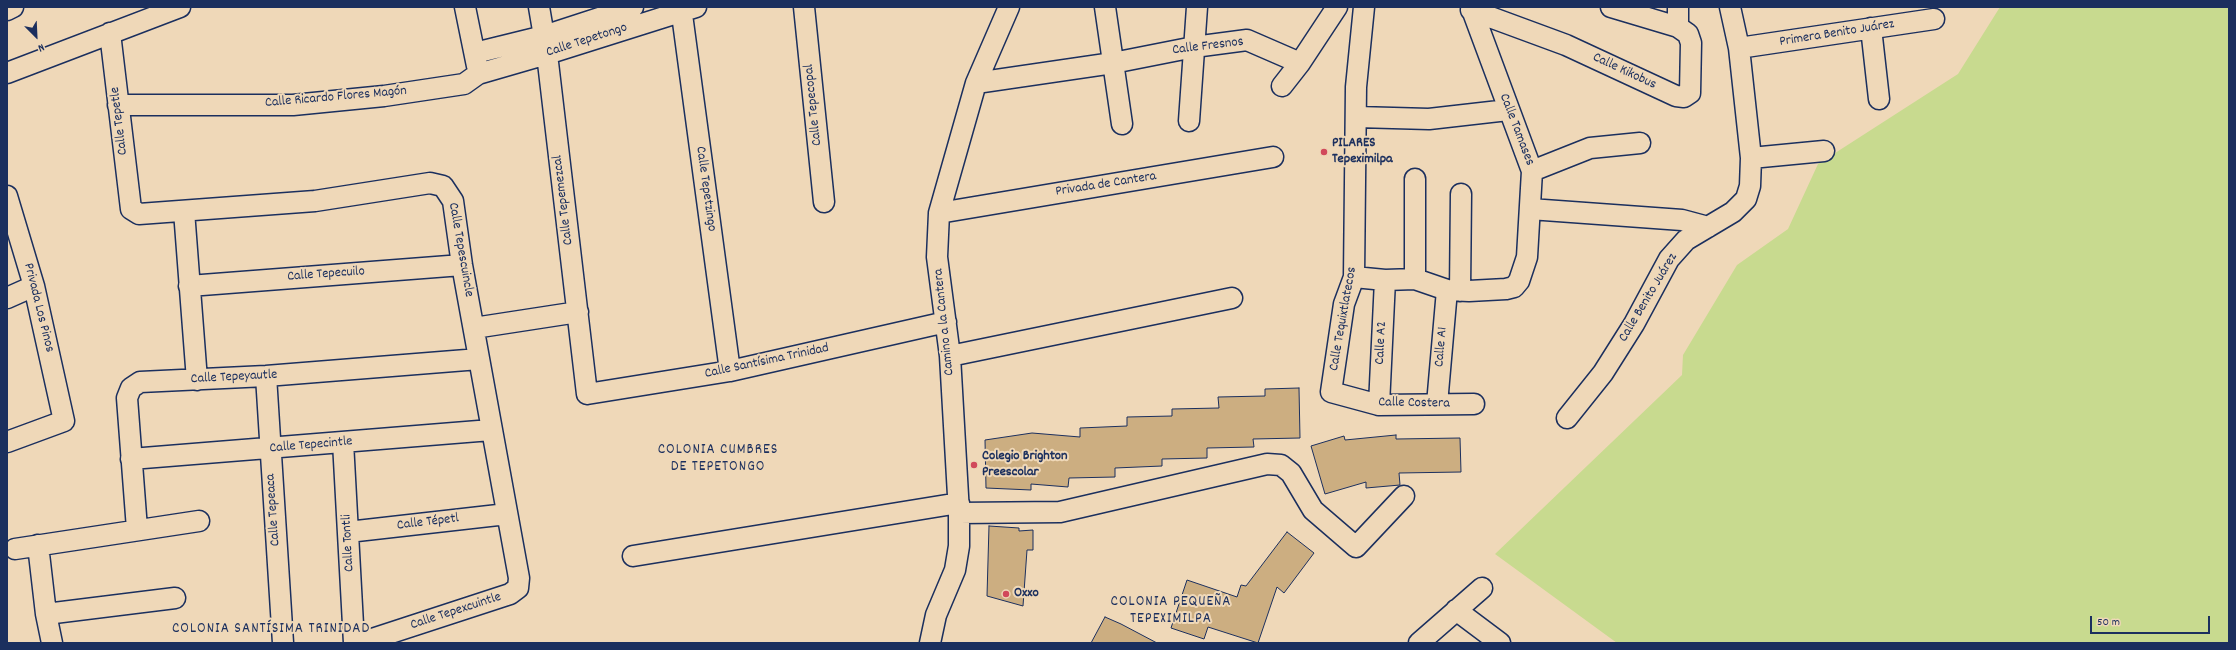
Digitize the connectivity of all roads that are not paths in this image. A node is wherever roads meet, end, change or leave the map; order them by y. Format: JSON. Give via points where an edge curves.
{"nodes":[{"id":1,"x":13,"y":7,"type":"edge"},
{"id":2,"x":180,"y":7,"type":"edge"},
{"id":3,"x":465,"y":7,"type":"edge"},
{"id":4,"x":539,"y":7,"type":"edge"},
{"id":5,"x":633,"y":7,"type":"edge"},
{"id":6,"x":804,"y":7,"type":"edge"},
{"id":7,"x":1009,"y":7,"type":"edge"},
{"id":8,"x":1106,"y":7,"type":"edge"},
{"id":9,"x":1197,"y":7,"type":"edge"},
{"id":10,"x":1336,"y":7,"type":"edge"},
{"id":11,"x":1364,"y":7,"type":"edge"},
{"id":12,"x":1611,"y":7,"type":"edge"},
{"id":13,"x":1678,"y":7,"type":"edge"},
{"id":14,"x":1730,"y":7,"type":"edge"},
{"id":15,"x":686,"y":8,"type":"edge"},
{"id":16,"x":1471,"y":8,"type":"edge"},
{"id":17,"x":7,"y":10,"type":"edge"},
{"id":18,"x":1934,"y":19,"type":"dead end"},
{"id":19,"x":1678,"y":27,"type":"junction"},
{"id":20,"x":1871,"y":28,"type":"junction"},
{"id":21,"x":110,"y":33,"type":"junction"},
{"id":22,"x":545,"y":45,"type":"junction"},
{"id":23,"x":1194,"y":46,"type":"junction"},
{"id":24,"x":1739,"y":48,"type":"junction"},
{"id":25,"x":475,"y":53,"type":"junction"},
{"id":26,"x":1113,"y":63,"type":"junction"},
{"id":27,"x":1300,"y":63,"type":"junction"},
{"id":28,"x":7,"y":73,"type":"edge"},
{"id":29,"x":478,"y":74,"type":"junction"},
{"id":30,"x":976,"y":83,"type":"junction"},
{"id":31,"x":1282,"y":86,"type":"dead end"},
{"id":32,"x":1880,"y":99,"type":"dead end"},
{"id":33,"x":118,"y":105,"type":"junction"},
{"id":34,"x":1508,"y":110,"type":"junction"},
{"id":35,"x":1357,"y":117,"type":"junction"},
{"id":36,"x":1189,"y":121,"type":"dead end"},
{"id":37,"x":1122,"y":124,"type":"dead end"},
{"id":38,"x":1640,"y":143,"type":"dead end"},
{"id":39,"x":1824,"y":151,"type":"dead end"},
{"id":40,"x":1273,"y":158,"type":"dead end"},
{"id":41,"x":1751,"y":158,"type":"junction"},
{"id":42,"x":1532,"y":171,"type":"junction"},
{"id":43,"x":1414,"y":179,"type":"dead end"},
{"id":44,"x":1461,"y":194,"type":"dead end"},
{"id":45,"x":7,"y":196,"type":"edge"},
{"id":46,"x":824,"y":202,"type":"dead end"},
{"id":47,"x":131,"y":209,"type":"joint"},
{"id":48,"x":1530,"y":209,"type":"junction"},
{"id":49,"x":184,"y":211,"type":"junction"},
{"id":50,"x":939,"y":213,"type":"junction"},
{"id":51,"x":1708,"y":227,"type":"junction"},
{"id":52,"x":462,"y":265,"type":"junction"},
{"id":53,"x":1354,"y":277,"type":"junction"},
{"id":54,"x":1415,"y":279,"type":"junction"},
{"id":55,"x":1385,"y":280,"type":"junction"},
{"id":56,"x":34,"y":286,"type":"junction"},
{"id":57,"x":190,"y":286,"type":"junction"},
{"id":58,"x":1454,"y":290,"type":"junction"},
{"id":59,"x":7,"y":298,"type":"edge"},
{"id":60,"x":1232,"y":298,"type":"dead end"},
{"id":61,"x":578,"y":312,"type":"junction"},
{"id":62,"x":946,"y":322,"type":"junction"},
{"id":63,"x":474,"y":328,"type":"junction"},
{"id":64,"x":950,"y":356,"type":"junction"},
{"id":65,"x":479,"y":359,"type":"junction"},
{"id":66,"x":730,"y":372,"type":"junction"},
{"id":67,"x":266,"y":376,"type":"junction"},
{"id":68,"x":197,"y":380,"type":"junction"},
{"id":69,"x":1332,"y":392,"type":"joint"},
{"id":70,"x":587,"y":394,"type":"joint"},
{"id":71,"x":1437,"y":404,"type":"junction"},
{"id":72,"x":1474,"y":404,"type":"dead end"},
{"id":73,"x":1379,"y":405,"type":"junction"},
{"id":74,"x":1568,"y":418,"type":"dead end"},
{"id":75,"x":491,"y":430,"type":"junction"},
{"id":76,"x":7,"y":442,"type":"edge"},
{"id":77,"x":343,"y":442,"type":"junction"},
{"id":78,"x":270,"y":450,"type":"junction"},
{"id":79,"x":131,"y":459,"type":"junction"},
{"id":80,"x":1404,"y":496,"type":"dead end"},
{"id":81,"x":959,"y":508,"type":"junction"},
{"id":82,"x":507,"y":514,"type":"junction"},
{"id":83,"x":199,"y":521,"type":"dead end"},
{"id":84,"x":137,"y":529,"type":"junction"},
{"id":85,"x":348,"y":532,"type":"junction"},
{"id":86,"x":38,"y":545,"type":"junction"},
{"id":87,"x":15,"y":549,"type":"dead end"},
{"id":88,"x":634,"y":556,"type":"dead end"},
{"id":89,"x":519,"y":578,"type":"joint"},
{"id":90,"x":1482,"y":588,"type":"dead end"},
{"id":91,"x":175,"y":598,"type":"dead end"},
{"id":92,"x":1456,"y":610,"type":"junction"},
{"id":93,"x":46,"y":614,"type":"junction"},
{"id":94,"x":52,"y":643,"type":"edge"},
{"id":95,"x":283,"y":643,"type":"edge"},
{"id":96,"x":354,"y":643,"type":"edge"},
{"id":97,"x":360,"y":643,"type":"edge"},
{"id":98,"x":930,"y":643,"type":"edge"},
{"id":99,"x":1419,"y":643,"type":"edge"},
{"id":100,"x":1500,"y":643,"type":"edge"}],
"edges":[{"from":1,"to":17,"type":"street"},
{"from":2,"to":21,"type":"street"},
{"from":3,"to":25,"type":"street"},
{"from":4,"to":22,"type":"street","name":"Calle Tepemezcal"},
{"from":5,"to":22,"type":"street","name":"Calle Tepetongo"},
{"from":6,"to":46,"type":"street","name":"Calle Tepecopal"},
{"from":7,"to":30,"type":"street","name":"Camino a la Cantera"},
{"from":8,"to":26,"type":"street"},
{"from":9,"to":23,"type":"street"},
{"from":10,"to":27,"type":"street"},
{"from":11,"to":35,"type":"street","name":"Calle Tequixtlatecos","via":[[1356,87]]},
{"from":12,"to":19,"type":"street"},
{"from":13,"to":19,"type":"street"},
{"from":14,"to":24,"type":"street","name":"Calle Benito Juárez"},
{"from":15,"to":22,"type":"street","name":"Calle Tepetongo"},
{"from":15,"to":66,"type":"street","name":"Calle Tepetzingo"},
{"from":16,"to":19,"type":"street","name":"Calle Kikobus","via":[[1566,45],[1676,96],[1684,97],[1690,93],[1691,43],[1688,34]]},
{"from":16,"to":34,"type":"street","name":"Calle Tamases"},
{"from":18,"to":20,"type":"street","name":"Primera Benito Juárez"},
{"from":20,"to":24,"type":"street","name":"Primera Benito Juárez"},
{"from":20,"to":32,"type":"street"},
{"from":21,"to":28,"type":"street"},
{"from":21,"to":33,"type":"street","name":"Calle Tepetle"},
{"from":22,"to":25,"type":"street","name":"Calle Tepetongo"},
{"from":22,"to":29,"type":"street","name":"Calle Tepetongo"},
{"from":22,"to":61,"type":"street","name":"Calle Tepemezcal"},
{"from":23,"to":26,"type":"street","name":"Calle Fresnos"},
{"from":23,"to":27,"type":"street","name":"Calle Fresnos","via":[[1247,40]]},
{"from":23,"to":36,"type":"street"},
{"from":24,"to":41,"type":"street","name":"Calle Benito Juárez"},
{"from":25,"to":29,"type":"street"},
{"from":26,"to":30,"type":"street","name":"Calle Fresnos"},
{"from":26,"to":37,"type":"street"},
{"from":27,"to":31,"type":"street"},
{"from":29,"to":33,"type":"street","name":"Calle Ricardo Flores Magón","via":[[464,84],[384,96],[293,105]]},
{"from":30,"to":50,"type":"street","name":"Camino a la Cantera"},
{"from":33,"to":47,"type":"street","name":"Calle Tepetle"},
{"from":34,"to":35,"type":"street","via":[[1429,119]]},
{"from":34,"to":42,"type":"street","name":"Calle Tamases"},
{"from":35,"to":53,"type":"street","name":"Calle Tequixtlatecos"},
{"from":38,"to":42,"type":"street","via":[[1590,148]]},
{"from":39,"to":41,"type":"street"},
{"from":40,"to":50,"type":"street","name":"Privada de Cantera"},
{"from":41,"to":51,"type":"street","name":"Calle Benito Juárez","via":[[1750,186],[1746,199],[1733,212]]},
{"from":42,"to":48,"type":"street","name":"Calle Tamases"},
{"from":43,"to":54,"type":"street"},
{"from":44,"to":58,"type":"street","name":"Calle A1"},
{"from":45,"to":56,"type":"street","name":"Privada Los Pinos"},
{"from":47,"to":49,"type":"street","name":"Calle Tepescuincle","via":[[139,214]]},
{"from":48,"to":51,"type":"street","via":[[1682,220]]},
{"from":48,"to":58,"type":"street","name":"Calle Tamases","via":[[1527,257],[1519,281],[1514,287]]},
{"from":49,"to":52,"type":"street","name":"Calle Tepescuincle","via":[[315,201],[430,183],[443,186],[453,201]]},
{"from":49,"to":57,"type":"street"},
{"from":50,"to":62,"type":"street","name":"Camino a la Cantera","via":[[937,257]]},
{"from":51,"to":74,"type":"street","name":"Calle Benito Juárez","via":[[1686,240],[1669,259],[1634,324],[1603,373]]},
{"from":52,"to":57,"type":"street","name":"Calle Tepecuilo"},
{"from":52,"to":63,"type":"street","name":"Calle Tepescuincle"},
{"from":53,"to":55,"type":"street"},
{"from":53,"to":69,"type":"street","name":"Calle Tequixtlatecos","via":[[1344,304]]},
{"from":54,"to":55,"type":"street"},
{"from":54,"to":58,"type":"street"},
{"from":55,"to":73,"type":"street","name":"Calle A2"},
{"from":56,"to":59,"type":"street"},
{"from":56,"to":76,"type":"street","name":"Privada Los Pinos","via":[[64,422]]},
{"from":57,"to":68,"type":"street"},
{"from":58,"to":71,"type":"street","name":"Calle A1"},
{"from":60,"to":64,"type":"street"},
{"from":61,"to":63,"type":"street"},
{"from":61,"to":70,"type":"street","name":"Calle Tepemezcal"},
{"from":62,"to":64,"type":"street","name":"Camino a la Cantera"},
{"from":62,"to":66,"type":"street","name":"Calle Santísima Trinidad"},
{"from":63,"to":65,"type":"street","name":"Calle Tepescuincle"},
{"from":64,"to":81,"type":"street","name":"Camino a la Cantera"},
{"from":65,"to":67,"type":"street","name":"Calle Tepeyautle"},
{"from":65,"to":75,"type":"street","name":"Calle Tepescuincle"},
{"from":66,"to":70,"type":"street","name":"Calle Santísima Trinidad"},
{"from":67,"to":68,"type":"street","name":"Calle Tepeyautle"},
{"from":67,"to":78,"type":"street","name":"Calle Tepeaca"},
{"from":68,"to":79,"type":"street","name":"Calle Tepeyautle","via":[[140,382],[131,388],[127,398]]},
{"from":69,"to":73,"type":"street","name":"Calle Costera"},
{"from":71,"to":72,"type":"street","name":"Calle Costera"},
{"from":71,"to":73,"type":"street","name":"Calle Costera"},
{"from":75,"to":77,"type":"street","name":"Calle Tepecintle"},
{"from":75,"to":82,"type":"street","name":"Calle Tepescuincle"},
{"from":77,"to":78,"type":"street","name":"Calle Tepecintle"},
{"from":77,"to":85,"type":"street","name":"Calle Tontli"},
{"from":78,"to":79,"type":"street","name":"Calle Tepecintle"},
{"from":78,"to":95,"type":"street","name":"Calle Tepeaca"},
{"from":79,"to":84,"type":"street","name":"Calle Tepeyautle"},
{"from":80,"to":81,"type":"street","via":[[1356,546],[1313,510],[1291,473],[1281,465],[1267,464],[1060,512],[988,513]]},
{"from":81,"to":88,"type":"street"},
{"from":81,"to":98,"type":"street","name":"Camino a la Cantera","via":[[959,546],[954,570],[936,614]]},
{"from":82,"to":85,"type":"street","name":"Calle Tépetl"},
{"from":82,"to":89,"type":"street","name":"Calle Tepescuincle"},
{"from":83,"to":84,"type":"street"},
{"from":84,"to":86,"type":"street"},
{"from":85,"to":96,"type":"street","name":"Calle Tontli"},
{"from":86,"to":87,"type":"street"},
{"from":86,"to":93,"type":"street"},
{"from":89,"to":97,"type":"street","name":"Calle Tepexcuintle","via":[[518,588],[510,594]]},
{"from":90,"to":92,"type":"street"},
{"from":91,"to":93,"type":"street"},
{"from":92,"to":99,"type":"street"},
{"from":92,"to":100,"type":"street"},
{"from":93,"to":94,"type":"street"}]}
